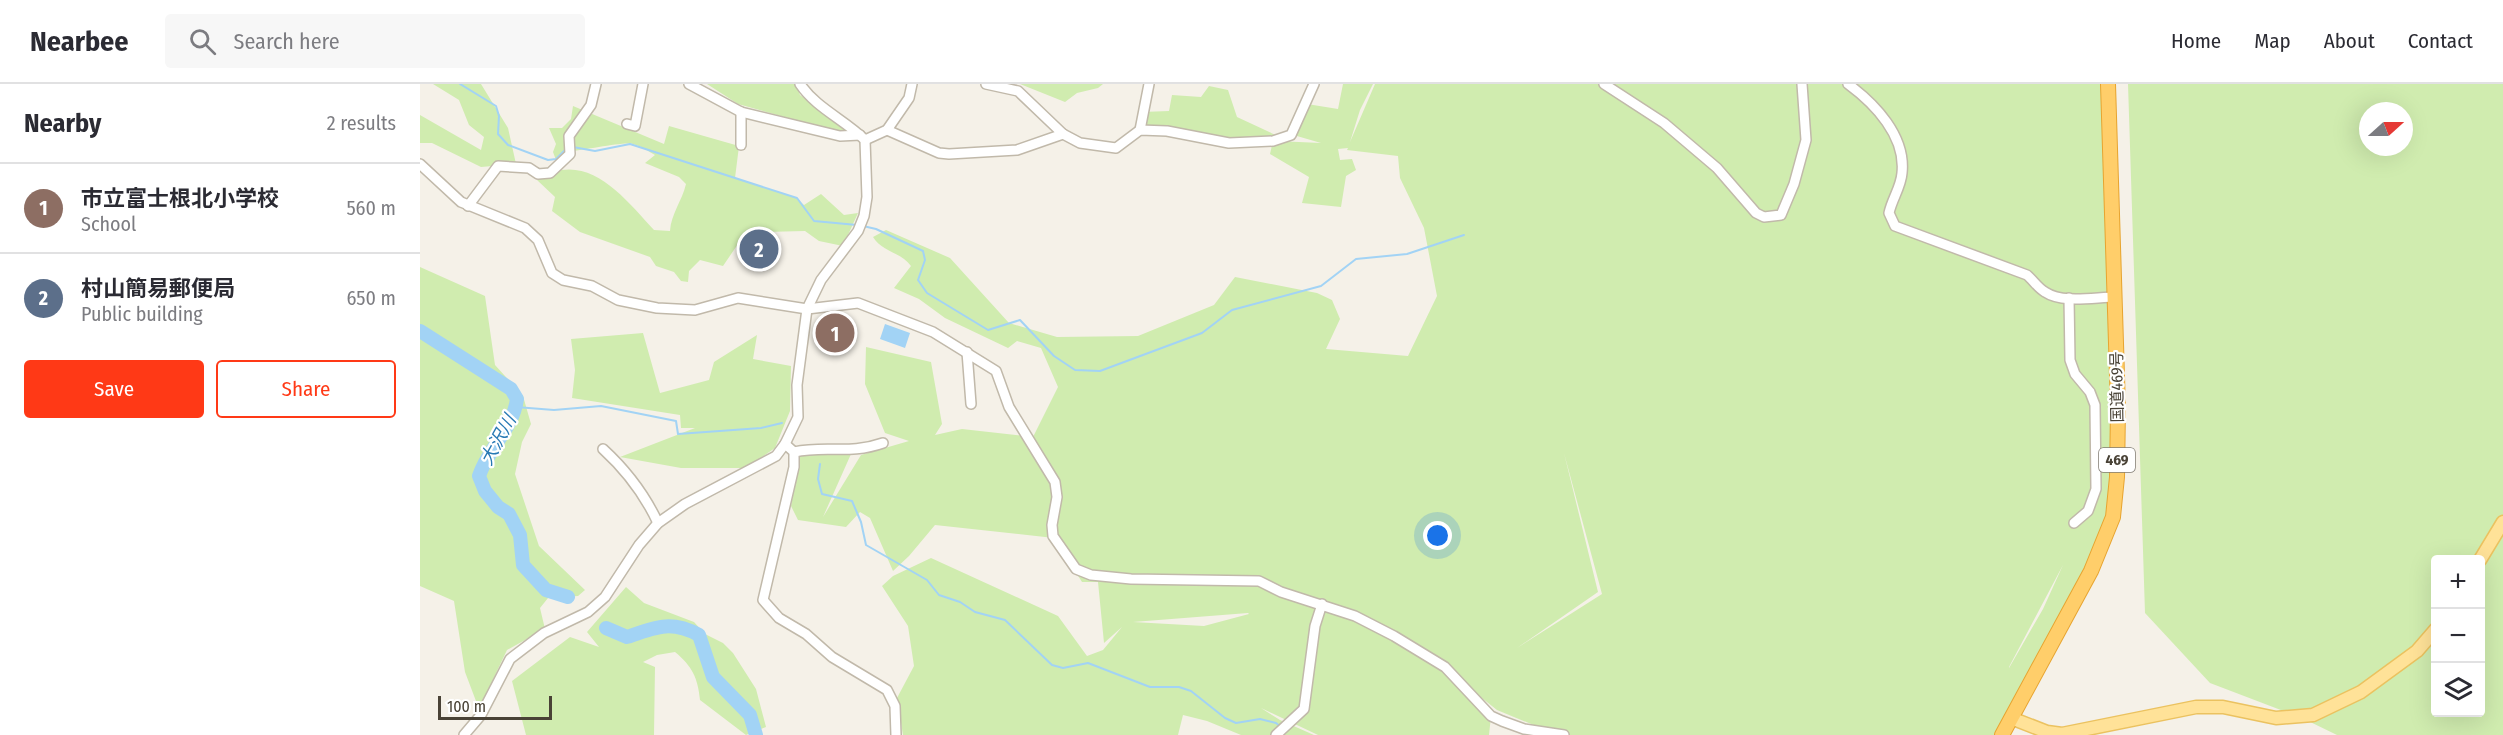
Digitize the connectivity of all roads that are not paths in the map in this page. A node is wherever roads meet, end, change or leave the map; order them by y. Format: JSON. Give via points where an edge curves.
{"nodes":[{"id":1,"x":596,"y":84,"type":"edge"},
{"id":2,"x":643,"y":84,"type":"edge"},
{"id":3,"x":689,"y":84,"type":"edge"},
{"id":4,"x":800,"y":84,"type":"edge"},
{"id":5,"x":912,"y":84,"type":"edge"},
{"id":6,"x":986,"y":84,"type":"edge"},
{"id":7,"x":1149,"y":84,"type":"edge"},
{"id":8,"x":1314,"y":84,"type":"edge"},
{"id":9,"x":1604,"y":84,"type":"edge"},
{"id":10,"x":1802,"y":84,"type":"edge"},
{"id":11,"x":1848,"y":84,"type":"edge"},
{"id":12,"x":2108,"y":84,"type":"edge"},
{"id":13,"x":741,"y":112,"type":"junction"},
{"id":14,"x":627,"y":124,"type":"dead end"},
{"id":15,"x":887,"y":130,"type":"junction"},
{"id":16,"x":1140,"y":130,"type":"junction"},
{"id":17,"x":1063,"y":134,"type":"junction"},
{"id":18,"x":862,"y":137,"type":"junction"},
{"id":19,"x":741,"y":145,"type":"dead end"},
{"id":20,"x":420,"y":164,"type":"edge"},
{"id":21,"x":468,"y":206,"type":"junction"},
{"id":22,"x":2115,"y":297,"type":"junction"},
{"id":23,"x":2069,"y":298,"type":"junction"},
{"id":24,"x":807,"y":309,"type":"junction"},
{"id":25,"x":968,"y":352,"type":"junction"},
{"id":26,"x":971,"y":404,"type":"dead end"},
{"id":27,"x":883,"y":443,"type":"dead end"},
{"id":28,"x":785,"y":444,"type":"junction"},
{"id":29,"x":603,"y":449,"type":"dead end"},
{"id":30,"x":794,"y":452,"type":"junction"},
{"id":31,"x":2503,"y":522,"type":"edge"},
{"id":32,"x":658,"y":523,"type":"junction"},
{"id":33,"x":2074,"y":523,"type":"dead end"},
{"id":34,"x":2483,"y":555,"type":"edge"},
{"id":35,"x":1322,"y":604,"type":"junction"},
{"id":36,"x":2431,"y":635,"type":"edge"},
{"id":37,"x":2011,"y":718,"type":"junction"},
{"id":38,"x":475,"y":724,"type":"junction"},
{"id":39,"x":2082,"y":733,"type":"edge"},
{"id":40,"x":464,"y":735,"type":"edge"},
{"id":41,"x":478,"y":735,"type":"edge"},
{"id":42,"x":896,"y":735,"type":"edge"},
{"id":43,"x":1276,"y":735,"type":"edge"},
{"id":44,"x":1564,"y":735,"type":"edge"},
{"id":45,"x":2002,"y":735,"type":"edge"}],
"edges":[{"from":1,"to":21,"type":"street","via":[[591,105],[569,136],[570,154],[563,162],[550,172],[538,174],[529,168],[498,166]]},
{"from":2,"to":14,"type":"street","via":[[635,126]]},
{"from":3,"to":13,"type":"street"},
{"from":4,"to":18,"type":"street","via":[[819,105]]},
{"from":5,"to":15,"type":"street","via":[[909,98]]},
{"from":6,"to":17,"type":"street","via":[[1018,91]]},
{"from":7,"to":16,"type":"street"},
{"from":8,"to":16,"type":"street","via":[[1291,135],[1273,141],[1229,143]]},
{"from":9,"to":10,"type":"street","via":[[1664,123],[1717,168],[1756,213],[1764,217],[1781,215],[1794,184],[1806,141]]},
{"from":11,"to":23,"type":"street","via":[[1890,126],[1900,150],[1903,170],[1889,213],[1895,226],[2019,272],[2044,291]]},
{"from":12,"to":22,"type":"highway","name":"国道469号","number":"469"},
{"from":13,"to":18,"type":"street","via":[[840,136]]},
{"from":13,"to":19,"type":"street"},
{"from":15,"to":17,"type":"street","via":[[949,154],[1017,150]]},
{"from":15,"to":18,"type":"street"},
{"from":16,"to":17,"type":"street","via":[[1116,148],[1080,143]]},
{"from":18,"to":24,"type":"street","via":[[867,197],[864,216],[858,231],[821,280]]},
{"from":20,"to":21,"type":"street"},
{"from":21,"to":24,"type":"street","via":[[525,228],[538,240],[552,273],[563,280],[592,286],[618,300],[695,310],[738,298]]},
{"from":22,"to":23,"type":"street"},
{"from":22,"to":37,"type":"highway","name":"国道469号","number":"469","via":[[2118,408],[2113,517],[2091,571]]},
{"from":23,"to":33,"type":"street","via":[[2071,367],[2095,405],[2096,489],[2088,512]]},
{"from":24,"to":25,"type":"street","via":[[858,303],[933,332]]},
{"from":24,"to":28,"type":"street","via":[[797,385],[798,417]]},
{"from":25,"to":26,"type":"street"},
{"from":25,"to":35,"type":"street","via":[[996,370],[1009,407],[1050,471],[1057,497],[1053,536],[1077,569],[1091,575],[1131,579],[1259,580],[1281,592]]},
{"from":27,"to":30,"type":"street","via":[[862,451]]},
{"from":28,"to":30,"type":"street"},
{"from":28,"to":32,"type":"street","via":[[776,456],[685,504]]},
{"from":29,"to":32,"type":"street","via":[[628,473]]},
{"from":30,"to":42,"type":"street","via":[[763,600],[779,618],[806,634],[832,657],[887,690],[895,706]]},
{"from":31,"to":34,"type":"main road"},
{"from":32,"to":38,"type":"street","via":[[597,605],[544,633],[510,659]]},
{"from":35,"to":43,"type":"street","via":[[1315,626],[1304,709]]},
{"from":35,"to":44,"type":"street","via":[[1355,616],[1445,668],[1491,716],[1524,729]]},
{"from":36,"to":39,"type":"main road","via":[[2417,651],[2361,692],[2313,715],[2276,718],[2223,707],[2196,707]]},
{"from":37,"to":39,"type":"main road","via":[[2047,732]]},
{"from":37,"to":45,"type":"highway","name":"国道469号","number":"469"},
{"from":38,"to":40,"type":"street"},
{"from":38,"to":41,"type":"street"}]}
